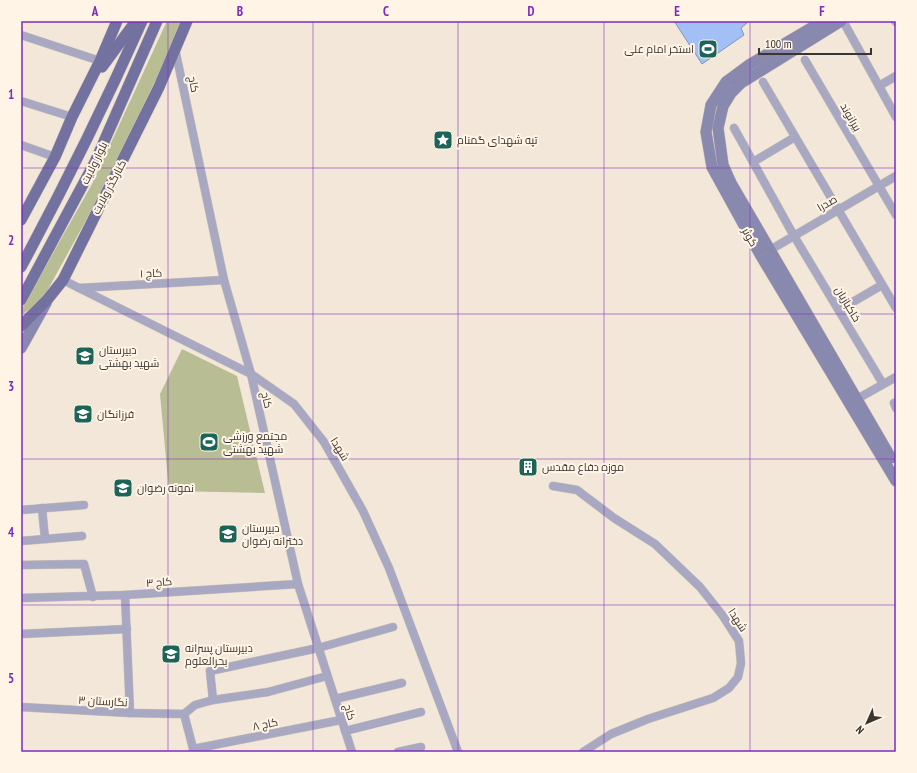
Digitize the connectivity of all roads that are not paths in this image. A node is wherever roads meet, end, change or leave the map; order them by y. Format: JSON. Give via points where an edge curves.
{"nodes":[{"id":1,"x":117,"y":21,"type":"edge"},
{"id":2,"x":136,"y":21,"type":"edge"},
{"id":3,"x":142,"y":21,"type":"edge"},
{"id":4,"x":157,"y":21,"type":"edge"},
{"id":5,"x":187,"y":21,"type":"edge"},
{"id":6,"x":823,"y":21,"type":"edge"},
{"id":7,"x":842,"y":21,"type":"edge"},
{"id":8,"x":21,"y":35,"type":"edge"},
{"id":9,"x":805,"y":37,"type":"junction"},
{"id":10,"x":175,"y":49,"type":"junction"},
{"id":11,"x":805,"y":60,"type":"dead end"},
{"id":12,"x":100,"y":61,"type":"junction"},
{"id":13,"x":92,"y":76,"type":"junction"},
{"id":14,"x":896,"y":76,"type":"edge"},
{"id":15,"x":763,"y":82,"type":"dead end"},
{"id":16,"x":879,"y":86,"type":"junction"},
{"id":17,"x":21,"y":100,"type":"edge"},
{"id":18,"x":72,"y":117,"type":"junction"},
{"id":19,"x":896,"y":117,"type":"edge"},
{"id":20,"x":734,"y":128,"type":"dead end"},
{"id":21,"x":795,"y":137,"type":"junction"},
{"id":22,"x":21,"y":145,"type":"edge"},
{"id":23,"x":55,"y":157,"type":"junction"},
{"id":24,"x":753,"y":162,"type":"junction"},
{"id":25,"x":896,"y":176,"type":"edge"},
{"id":26,"x":879,"y":186,"type":"junction"},
{"id":27,"x":838,"y":210,"type":"junction"},
{"id":28,"x":896,"y":215,"type":"edge"},
{"id":29,"x":21,"y":220,"type":"edge"},
{"id":30,"x":794,"y":236,"type":"junction"},
{"id":31,"x":765,"y":253,"type":"junction"},
{"id":32,"x":21,"y":268,"type":"edge"},
{"id":33,"x":63,"y":280,"type":"junction"},
{"id":34,"x":224,"y":280,"type":"junction"},
{"id":35,"x":882,"y":285,"type":"junction"},
{"id":36,"x":79,"y":288,"type":"junction"},
{"id":37,"x":21,"y":300,"type":"edge"},
{"id":38,"x":47,"y":300,"type":"junction"},
{"id":39,"x":896,"y":308,"type":"edge"},
{"id":40,"x":839,"y":310,"type":"junction"},
{"id":41,"x":21,"y":326,"type":"edge"},
{"id":42,"x":21,"y":348,"type":"edge"},
{"id":43,"x":250,"y":374,"type":"junction"},
{"id":44,"x":896,"y":377,"type":"edge"},
{"id":45,"x":883,"y":384,"type":"junction"},
{"id":46,"x":853,"y":401,"type":"junction"},
{"id":47,"x":892,"y":458,"type":"edge"},
{"id":48,"x":896,"y":467,"type":"edge"},
{"id":49,"x":896,"y":481,"type":"edge"},
{"id":50,"x":553,"y":486,"type":"dead end"},
{"id":51,"x":84,"y":505,"type":"dead end"},
{"id":52,"x":42,"y":508,"type":"junction"},
{"id":53,"x":21,"y":510,"type":"edge"},
{"id":54,"x":82,"y":536,"type":"dead end"},
{"id":55,"x":45,"y":539,"type":"junction"},
{"id":56,"x":21,"y":541,"type":"edge"},
{"id":57,"x":21,"y":565,"type":"edge"},
{"id":58,"x":298,"y":584,"type":"junction"},
{"id":59,"x":125,"y":595,"type":"junction"},
{"id":60,"x":93,"y":597,"type":"junction"},
{"id":61,"x":21,"y":598,"type":"edge"},
{"id":62,"x":393,"y":627,"type":"dead end"},
{"id":63,"x":127,"y":629,"type":"junction"},
{"id":64,"x":21,"y":634,"type":"edge"},
{"id":65,"x":318,"y":648,"type":"junction"},
{"id":66,"x":327,"y":676,"type":"junction"},
{"id":67,"x":402,"y":683,"type":"dead end"},
{"id":68,"x":335,"y":699,"type":"junction"},
{"id":69,"x":214,"y":700,"type":"junction"},
{"id":70,"x":21,"y":707,"type":"edge"},
{"id":71,"x":421,"y":712,"type":"dead end"},
{"id":72,"x":130,"y":713,"type":"junction"},
{"id":73,"x":184,"y":714,"type":"junction"},
{"id":74,"x":341,"y":720,"type":"junction"},
{"id":75,"x":345,"y":731,"type":"junction"},
{"id":76,"x":421,"y":747,"type":"dead end"},
{"id":77,"x":194,"y":751,"type":"edge"},
{"id":78,"x":352,"y":752,"type":"edge"},
{"id":79,"x":398,"y":752,"type":"edge"},
{"id":80,"x":458,"y":752,"type":"edge"},
{"id":81,"x":583,"y":752,"type":"edge"}],
"edges":[{"from":1,"to":12,"type":"main road"},
{"from":2,"to":13,"type":"main road","via":[[103,67]]},
{"from":3,"to":32,"type":"main road","name":"بلوار ولایت"},
{"from":4,"to":37,"type":"main road","name":"بلوار ولایت","via":[[95,162]]},
{"from":5,"to":10,"type":"main road","name":"کنارگذر ولایت"},
{"from":6,"to":9,"type":"main road","name":"کوثر"},
{"from":7,"to":9,"type":"main road","name":"کوثر"},
{"from":7,"to":16,"type":"street"},
{"from":8,"to":12,"type":"street"},
{"from":9,"to":31,"type":"main road","name":"کوثر","via":[[749,65],[726,82],[711,105],[706,132],[712,167]]},
{"from":10,"to":33,"type":"main road","name":"کنارگذر ولایت"},
{"from":10,"to":34,"type":"street","name":"کاج"},
{"from":11,"to":26,"type":"street","name":"بیرانوند"},
{"from":12,"to":13,"type":"main road"},
{"from":13,"to":18,"type":"main road"},
{"from":14,"to":16,"type":"street"},
{"from":15,"to":21,"type":"street"},
{"from":16,"to":19,"type":"street"},
{"from":17,"to":18,"type":"street"},
{"from":18,"to":23,"type":"main road"},
{"from":20,"to":24,"type":"street","name":"خاکبازیان"},
{"from":21,"to":24,"type":"street"},
{"from":21,"to":27,"type":"street"},
{"from":22,"to":23,"type":"street"},
{"from":23,"to":29,"type":"main road"},
{"from":24,"to":30,"type":"street","name":"خاکبازیان"},
{"from":25,"to":26,"type":"street","name":"صدرا"},
{"from":26,"to":27,"type":"street","name":"صدرا"},
{"from":26,"to":28,"type":"street","name":"بیرانوند"},
{"from":27,"to":30,"type":"street","name":"صدرا"},
{"from":27,"to":35,"type":"street"},
{"from":30,"to":31,"type":"street","name":"صدرا"},
{"from":30,"to":40,"type":"street","name":"خاکبازیان"},
{"from":31,"to":46,"type":"main road","name":"کوثر"},
{"from":33,"to":36,"type":"street","name":"شهدا"},
{"from":33,"to":38,"type":"main road","name":"کنارگذر ولایت"},
{"from":34,"to":36,"type":"street","name":"کاج ۱"},
{"from":34,"to":43,"type":"street","name":"کاج"},
{"from":35,"to":39,"type":"street"},
{"from":35,"to":40,"type":"street"},
{"from":36,"to":43,"type":"street","name":"شهدا"},
{"from":38,"to":41,"type":"main road"},
{"from":38,"to":42,"type":"main road","name":"کنارگذر ولایت"},
{"from":40,"to":45,"type":"street","name":"خاکبازیان"},
{"from":43,"to":58,"type":"street","name":"کاج"},
{"from":43,"to":80,"type":"street","name":"شهدا","via":[[294,404],[324,442],[363,511],[389,568]]},
{"from":44,"to":45,"type":"street"},
{"from":45,"to":46,"type":"street"},
{"from":46,"to":47,"type":"main road","name":"کوثر"},
{"from":46,"to":49,"type":"main road","name":"کوثر"},
{"from":47,"to":48,"type":"main road","name":"کوثر"},
{"from":50,"to":81,"type":"street","name":"شهدا","via":[[576,490],[655,544],[700,587],[739,641],[741,663],[738,677],[729,688],[713,698],[611,734]]},
{"from":51,"to":52,"type":"street"},
{"from":52,"to":53,"type":"street"},
{"from":52,"to":55,"type":"street"},
{"from":54,"to":55,"type":"street"},
{"from":55,"to":56,"type":"street"},
{"from":57,"to":60,"type":"street","via":[[84,564]]},
{"from":58,"to":59,"type":"street","name":"کاج ۳"},
{"from":58,"to":65,"type":"street","name":"کاج"},
{"from":59,"to":60,"type":"street","name":"کاج ۳"},
{"from":59,"to":63,"type":"street"},
{"from":60,"to":61,"type":"street","name":"کاج ۳"},
{"from":62,"to":65,"type":"street"},
{"from":63,"to":64,"type":"street"},
{"from":63,"to":72,"type":"street"},
{"from":65,"to":66,"type":"street","name":"کاج"},
{"from":65,"to":69,"type":"street","via":[[210,671]]},
{"from":66,"to":68,"type":"street","name":"کاج"},
{"from":66,"to":69,"type":"street","via":[[268,692]]},
{"from":67,"to":68,"type":"street"},
{"from":68,"to":74,"type":"street","name":"کاج"},
{"from":69,"to":73,"type":"street","via":[[195,705]]},
{"from":70,"to":72,"type":"street","name":"نگارستان ۳"},
{"from":71,"to":75,"type":"street"},
{"from":72,"to":73,"type":"street","name":"نگارستان ۳"},
{"from":73,"to":77,"type":"street"},
{"from":74,"to":75,"type":"street","name":"کاج"},
{"from":74,"to":77,"type":"street","name":"کاج ۸"},
{"from":75,"to":78,"type":"street","name":"کاج"},
{"from":76,"to":79,"type":"street"}]}
